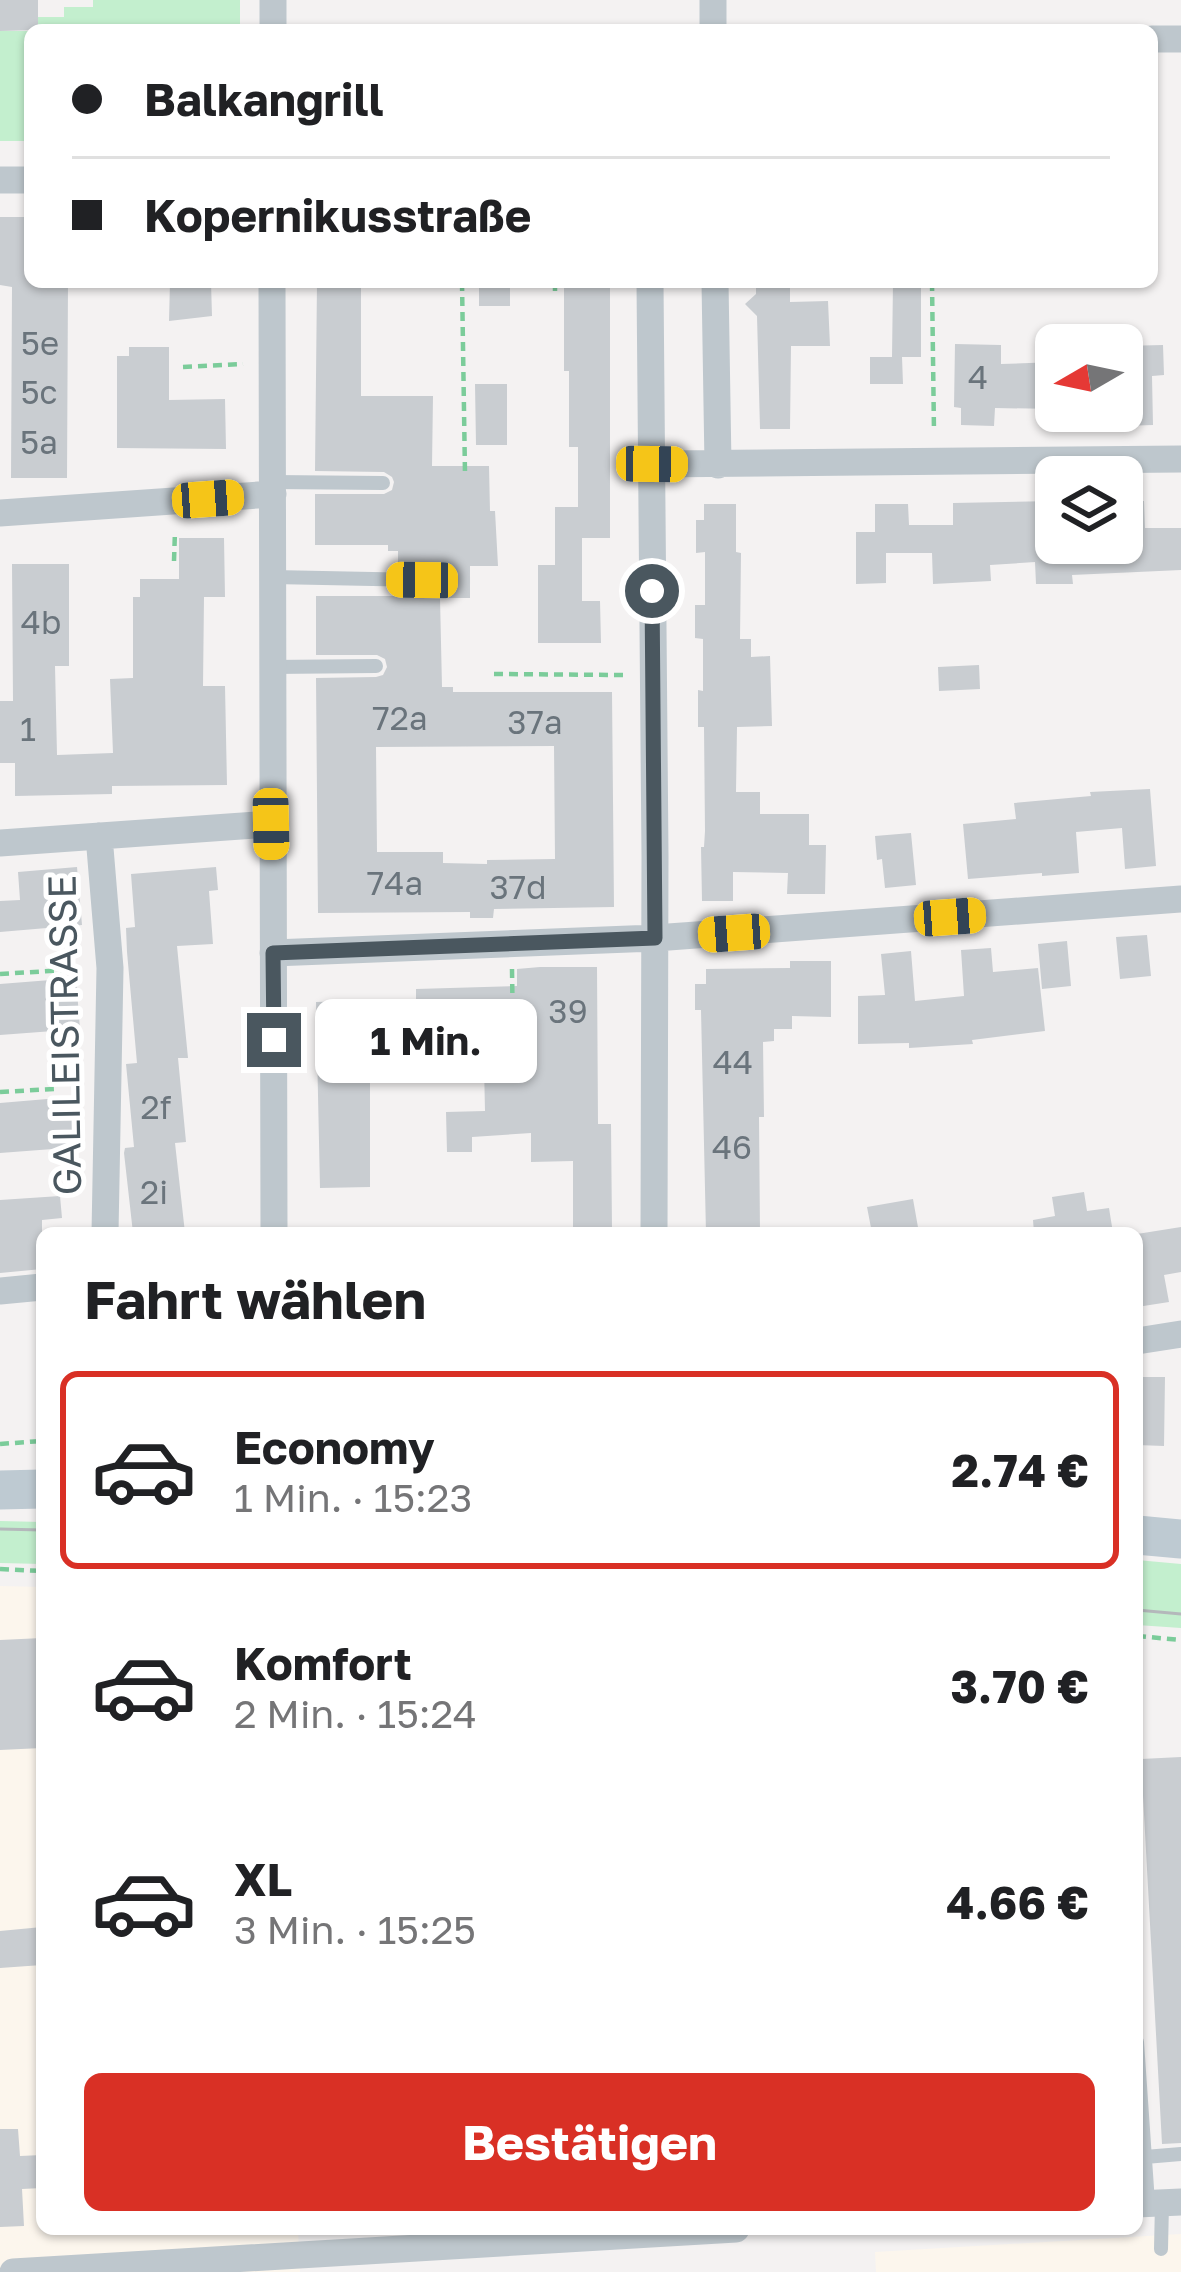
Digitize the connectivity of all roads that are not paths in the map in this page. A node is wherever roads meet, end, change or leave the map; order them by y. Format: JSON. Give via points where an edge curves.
{"nodes":[{"id":1,"x":272,"y":288,"type":"edge"},
{"id":2,"x":650,"y":288,"type":"edge"},
{"id":3,"x":715,"y":288,"type":"edge"},
{"id":4,"x":1181,"y":459,"type":"edge"},
{"id":5,"x":652,"y":464,"type":"junction"},
{"id":6,"x":718,"y":465,"type":"junction"},
{"id":7,"x":383,"y":483,"type":"dead end"},
{"id":8,"x":273,"y":488,"type":"junction"},
{"id":9,"x":0,"y":513,"type":"edge"},
{"id":10,"x":273,"y":577,"type":"junction"},
{"id":11,"x":422,"y":580,"type":"dead end"},
{"id":12,"x":376,"y":666,"type":"dead end"},
{"id":13,"x":272,"y":667,"type":"junction"},
{"id":14,"x":271,"y":824,"type":"junction"},
{"id":15,"x":100,"y":836,"type":"junction"},
{"id":16,"x":0,"y":843,"type":"edge"},
{"id":17,"x":1181,"y":898,"type":"edge"},
{"id":18,"x":655,"y":938,"type":"junction"},
{"id":19,"x":273,"y":953,"type":"junction"},
{"id":20,"x":105,"y":1227,"type":"edge"},
{"id":21,"x":274,"y":1227,"type":"edge"},
{"id":22,"x":654,"y":1227,"type":"edge"},
{"id":23,"x":36,"y":1288,"type":"edge"},
{"id":24,"x":0,"y":1291,"type":"edge"},
{"id":25,"x":1181,"y":1334,"type":"edge"},
{"id":26,"x":1143,"y":1340,"type":"edge"},
{"id":27,"x":36,"y":1489,"type":"edge"},
{"id":28,"x":0,"y":1490,"type":"edge"},
{"id":29,"x":1143,"y":1536,"type":"edge"},
{"id":30,"x":1181,"y":1539,"type":"edge"},
{"id":31,"x":1143,"y":2128,"type":"edge"},
{"id":32,"x":1181,"y":2155,"type":"edge"},
{"id":33,"x":1145,"y":2157,"type":"junction"},
{"id":34,"x":1157,"y":2203,"type":"edge"},
{"id":35,"x":552,"y":2235,"type":"edge"},
{"id":36,"x":429,"y":2239,"type":"edge"},
{"id":37,"x":1161,"y":2249,"type":"dead end"},
{"id":38,"x":325,"y":2252,"type":"edge"},
{"id":39,"x":82,"y":2270,"type":"edge"},
{"id":40,"x":13,"y":2272,"type":"edge"}],
"edges":[{"from":1,"to":8,"type":"street"},
{"from":2,"to":5,"type":"street"},
{"from":3,"to":6,"type":"street"},
{"from":4,"to":6,"type":"street"},
{"from":5,"to":6,"type":"street"},
{"from":5,"to":18,"type":"street"},
{"from":7,"to":8,"type":"lane"},
{"from":8,"to":9,"type":"street"},
{"from":8,"to":10,"type":"street"},
{"from":10,"to":11,"type":"lane"},
{"from":10,"to":13,"type":"street"},
{"from":12,"to":13,"type":"lane"},
{"from":13,"to":14,"type":"street"},
{"from":14,"to":15,"type":"street","name":"GALILEISTRASSE"},
{"from":14,"to":19,"type":"street"},
{"from":15,"to":16,"type":"street","name":"GALILEISTRASSE"},
{"from":15,"to":20,"type":"street","name":"GALILEISTRASSE","via":[[110,968]]},
{"from":17,"to":18,"type":"street"},
{"from":18,"to":19,"type":"street"},
{"from":18,"to":22,"type":"street"},
{"from":19,"to":21,"type":"street"},
{"from":23,"to":24,"type":"street"},
{"from":25,"to":26,"type":"street"},
{"from":27,"to":28,"type":"street"},
{"from":29,"to":30,"type":"street"},
{"from":31,"to":33,"type":"lane"},
{"from":32,"to":33,"type":"lane"},
{"from":33,"to":34,"type":"lane"},
{"from":34,"to":37,"type":"lane"},
{"from":35,"to":36,"type":"street"},
{"from":36,"to":38,"type":"street"},
{"from":38,"to":39,"type":"street"},
{"from":39,"to":40,"type":"street"}]}
